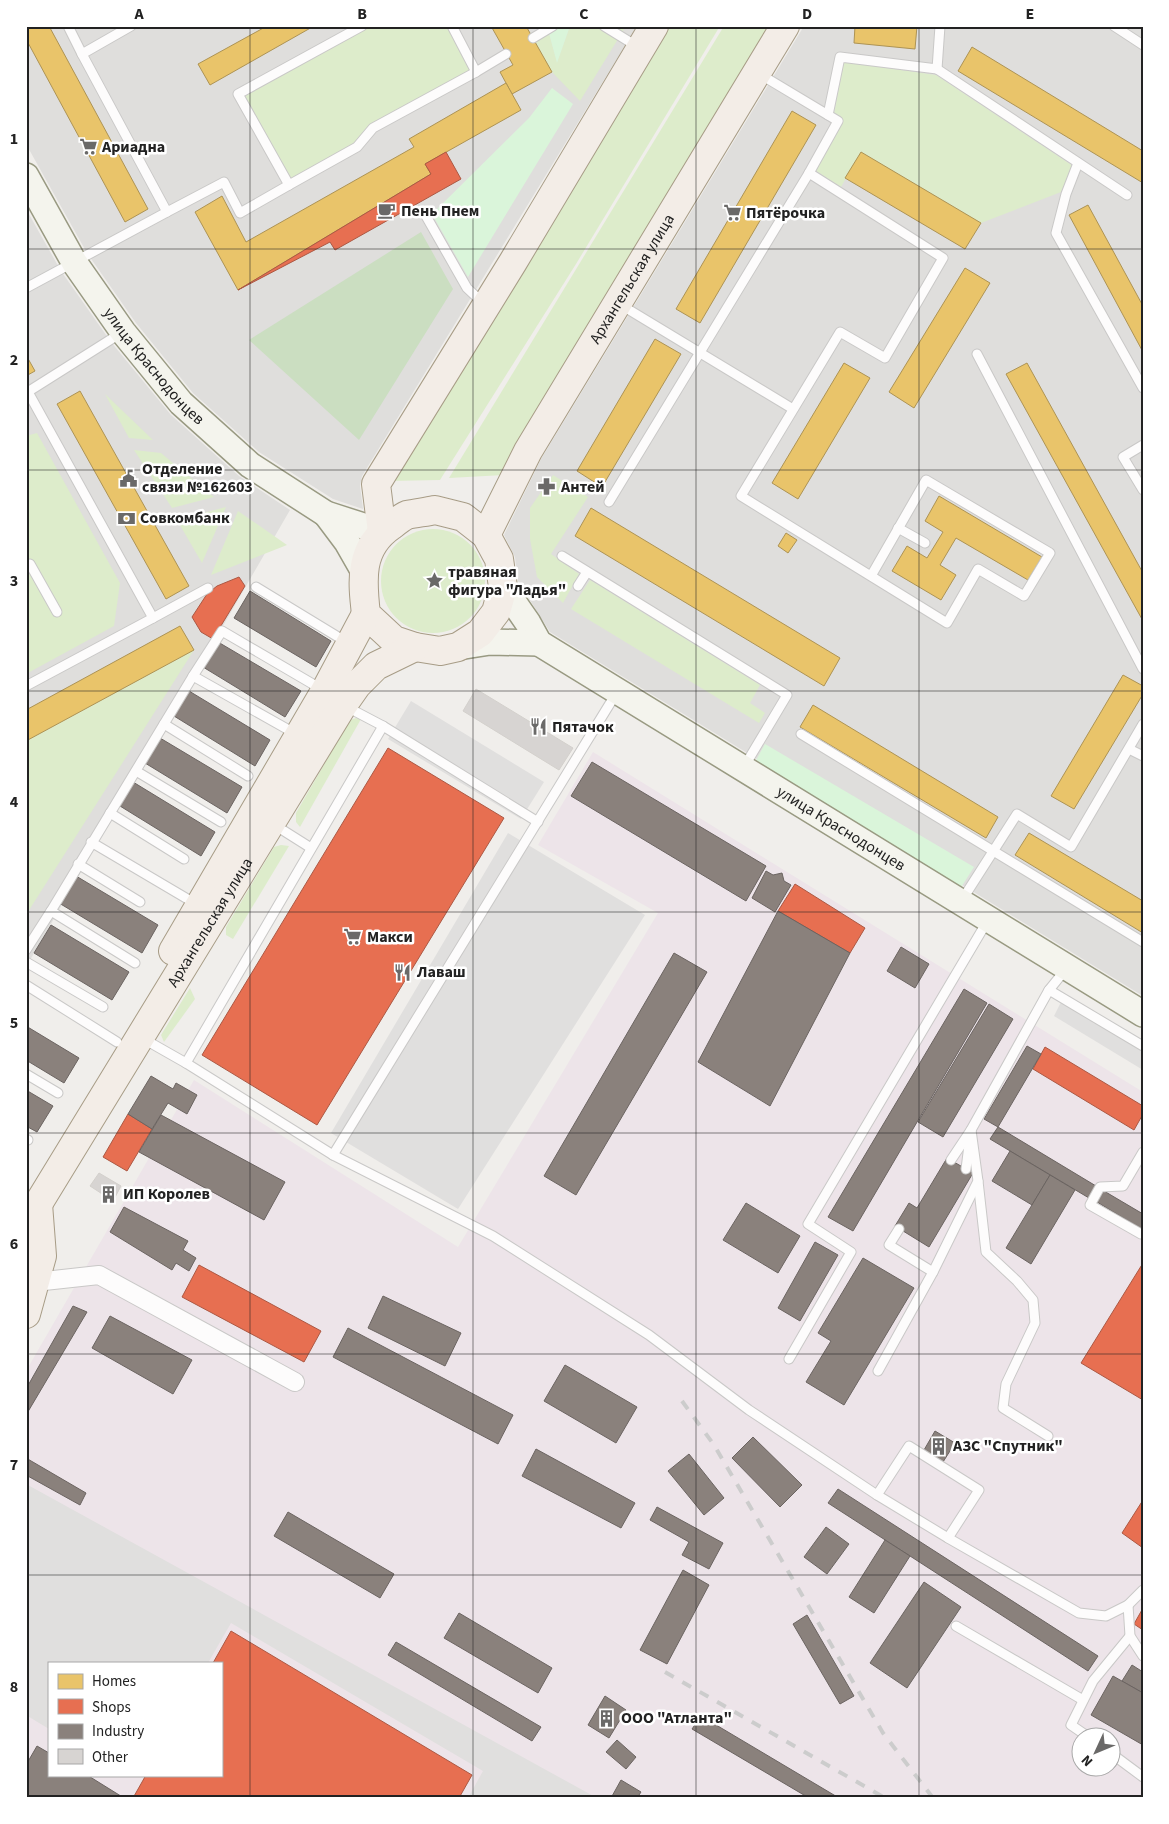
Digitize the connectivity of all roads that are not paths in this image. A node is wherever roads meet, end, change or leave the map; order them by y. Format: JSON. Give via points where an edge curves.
{"nodes":[{"id":1,"x":68,"y":26,"type":"edge"},
{"id":2,"x":131,"y":26,"type":"edge"},
{"id":3,"x":362,"y":26,"type":"edge"},
{"id":4,"x":452,"y":26,"type":"edge"},
{"id":5,"x":553,"y":26,"type":"edge"},
{"id":6,"x":604,"y":26,"type":"edge"},
{"id":7,"x":785,"y":26,"type":"edge"},
{"id":8,"x":940,"y":26,"type":"edge"},
{"id":9,"x":1114,"y":26,"type":"edge"},
{"id":10,"x":647,"y":37,"type":"edge"},
{"id":11,"x":532,"y":38,"type":"dead end"},
{"id":12,"x":1143,"y":45,"type":"edge"},
{"id":13,"x":82,"y":54,"type":"junction"},
{"id":14,"x":506,"y":54,"type":"dead end"},
{"id":15,"x":937,"y":69,"type":"junction"},
{"id":16,"x":476,"y":72,"type":"junction"},
{"id":17,"x":757,"y":72,"type":"junction"},
{"id":18,"x":828,"y":115,"type":"junction"},
{"id":19,"x":1078,"y":163,"type":"junction"},
{"id":20,"x":809,"y":173,"type":"junction"},
{"id":21,"x":26,"y":176,"type":"edge"},
{"id":22,"x":289,"y":185,"type":"junction"},
{"id":23,"x":1127,"y":195,"type":"dead end"},
{"id":24,"x":167,"y":212,"type":"junction"},
{"id":25,"x":426,"y":216,"type":"dead end"},
{"id":26,"x":74,"y":262,"type":"junction"},
{"id":27,"x":26,"y":288,"type":"edge"},
{"id":28,"x":618,"y":304,"type":"junction"},
{"id":29,"x":486,"y":305,"type":"junction"},
{"id":30,"x":123,"y":332,"type":"junction"},
{"id":31,"x":700,"y":353,"type":"junction"},
{"id":32,"x":977,"y":354,"type":"dead end"},
{"id":33,"x":1143,"y":388,"type":"edge"},
{"id":34,"x":27,"y":392,"type":"edge"},
{"id":35,"x":793,"y":409,"type":"junction"},
{"id":36,"x":1143,"y":445,"type":"edge"},
{"id":37,"x":1142,"y":487,"type":"edge"},
{"id":38,"x":609,"y":502,"type":"dead end"},
{"id":39,"x":326,"y":514,"type":"junction"},
{"id":40,"x":898,"y":528,"type":"junction"},
{"id":41,"x":382,"y":532,"type":"junction"},
{"id":42,"x":486,"y":535,"type":"junction"},
{"id":43,"x":925,"y":543,"type":"dead end"},
{"id":44,"x":562,"y":556,"type":"dead end"},
{"id":45,"x":27,"y":563,"type":"edge"},
{"id":46,"x":363,"y":570,"type":"junction"},
{"id":47,"x":588,"y":572,"type":"junction"},
{"id":48,"x":871,"y":576,"type":"junction"},
{"id":49,"x":256,"y":586,"type":"dead end"},
{"id":50,"x":578,"y":586,"type":"dead end"},
{"id":51,"x":503,"y":587,"type":"junction"},
{"id":52,"x":208,"y":588,"type":"dead end"},
{"id":53,"x":57,"y":612,"type":"dead end"},
{"id":54,"x":366,"y":614,"type":"junction"},
{"id":55,"x":153,"y":618,"type":"junction"},
{"id":56,"x":539,"y":643,"type":"junction"},
{"id":57,"x":350,"y":645,"type":"junction"},
{"id":58,"x":458,"y":646,"type":"junction"},
{"id":59,"x":415,"y":647,"type":"junction"},
{"id":60,"x":1143,"y":669,"type":"edge"},
{"id":61,"x":192,"y":676,"type":"junction"},
{"id":62,"x":26,"y":686,"type":"edge"},
{"id":63,"x":617,"y":692,"type":"junction"},
{"id":64,"x":334,"y":698,"type":"junction"},
{"id":65,"x":164,"y":724,"type":"junction"},
{"id":66,"x":1143,"y":724,"type":"edge"},
{"id":67,"x":383,"y":726,"type":"junction"},
{"id":68,"x":801,"y":734,"type":"dead end"},
{"id":69,"x":298,"y":735,"type":"junction"},
{"id":70,"x":1129,"y":748,"type":"junction"},
{"id":71,"x":1143,"y":756,"type":"edge"},
{"id":72,"x":742,"y":770,"type":"junction"},
{"id":73,"x":136,"y":771,"type":"junction"},
{"id":74,"x":248,"y":776,"type":"dead end"},
{"id":75,"x":110,"y":812,"type":"junction"},
{"id":76,"x":221,"y":822,"type":"dead end"},
{"id":77,"x":538,"y":822,"type":"junction"},
{"id":78,"x":272,"y":823,"type":"junction"},
{"id":79,"x":91,"y":842,"type":"junction"},
{"id":80,"x":311,"y":848,"type":"junction"},
{"id":81,"x":994,"y":852,"type":"junction"},
{"id":82,"x":184,"y":859,"type":"dead end"},
{"id":83,"x":78,"y":864,"type":"junction"},
{"id":84,"x":140,"y":902,"type":"dead end"},
{"id":85,"x":961,"y":902,"type":"junction"},
{"id":86,"x":198,"y":906,"type":"junction"},
{"id":87,"x":51,"y":911,"type":"junction"},
{"id":88,"x":988,"y":920,"type":"junction"},
{"id":89,"x":1143,"y":942,"type":"edge"},
{"id":90,"x":26,"y":950,"type":"edge"},
{"id":91,"x":26,"y":962,"type":"edge"},
{"id":92,"x":135,"y":963,"type":"dead end"},
{"id":93,"x":1066,"y":968,"type":"junction"},
{"id":94,"x":26,"y":985,"type":"edge"},
{"id":95,"x":1048,"y":990,"type":"junction"},
{"id":96,"x":103,"y":1007,"type":"dead end"},
{"id":97,"x":1143,"y":1014,"type":"edge"},
{"id":98,"x":129,"y":1040,"type":"junction"},
{"id":99,"x":1143,"y":1046,"type":"edge"},
{"id":100,"x":186,"y":1063,"type":"junction"},
{"id":101,"x":26,"y":1074,"type":"edge"},
{"id":102,"x":58,"y":1093,"type":"dead end"},
{"id":103,"x":971,"y":1130,"type":"junction"},
{"id":104,"x":1143,"y":1152,"type":"edge"},
{"id":105,"x":333,"y":1155,"type":"junction"},
{"id":106,"x":951,"y":1160,"type":"dead end"},
{"id":107,"x":966,"y":1169,"type":"dead end"},
{"id":108,"x":978,"y":1181,"type":"junction"},
{"id":109,"x":30,"y":1204,"type":"edge"},
{"id":110,"x":899,"y":1229,"type":"dead end"},
{"id":111,"x":1140,"y":1234,"type":"dead end"},
{"id":112,"x":933,"y":1272,"type":"junction"},
{"id":113,"x":35,"y":1282,"type":"junction"},
{"id":114,"x":26,"y":1314,"type":"edge"},
{"id":115,"x":789,"y":1359,"type":"dead end"},
{"id":116,"x":878,"y":1371,"type":"dead end"},
{"id":117,"x":295,"y":1382,"type":"dead end"},
{"id":118,"x":1048,"y":1436,"type":"dead end"},
{"id":119,"x":877,"y":1495,"type":"junction"},
{"id":120,"x":948,"y":1538,"type":"junction"},
{"id":121,"x":1143,"y":1590,"type":"edge"},
{"id":122,"x":1128,"y":1605,"type":"junction"},
{"id":123,"x":956,"y":1626,"type":"dead end"},
{"id":124,"x":1130,"y":1636,"type":"junction"},
{"id":125,"x":1143,"y":1656,"type":"edge"},
{"id":126,"x":1083,"y":1700,"type":"junction"},
{"id":127,"x":1072,"y":1726,"type":"edge"},
{"id":128,"x":1122,"y":1761,"type":"edge"},
{"id":129,"x":1143,"y":1777,"type":"edge"}],
"edges":[{"from":1,"to":13,"type":"lane"},
{"from":2,"to":13,"type":"lane"},
{"from":3,"to":22,"type":"lane","via":[[238,94]]},
{"from":4,"to":16,"type":"lane"},
{"from":5,"to":11,"type":"lane"},
{"from":6,"to":10,"type":"lane"},
{"from":7,"to":17,"type":"main road","name":"Архангельская улица"},
{"from":8,"to":15,"type":"lane"},
{"from":9,"to":12,"type":"lane"},
{"from":10,"to":29,"type":"main road"},
{"from":13,"to":24,"type":"lane"},
{"from":14,"to":16,"type":"lane"},
{"from":15,"to":18,"type":"lane","via":[[840,56]]},
{"from":15,"to":19,"type":"lane"},
{"from":16,"to":22,"type":"lane","via":[[373,128],[356,147]]},
{"from":17,"to":18,"type":"lane"},
{"from":17,"to":28,"type":"main road","name":"Архангельская улица"},
{"from":18,"to":20,"type":"lane","via":[[838,120]]},
{"from":19,"to":23,"type":"lane"},
{"from":19,"to":33,"type":"lane","via":[[1056,233]]},
{"from":20,"to":31,"type":"lane"},
{"from":20,"to":35,"type":"lane","via":[[942,258],[885,358],[840,332]]},
{"from":21,"to":26,"type":"main road","name":"улица Краснодонцев"},
{"from":22,"to":24,"type":"lane","via":[[240,213],[224,182]]},
{"from":24,"to":26,"type":"lane"},
{"from":25,"to":29,"type":"lane","via":[[468,288]]},
{"from":26,"to":27,"type":"lane"},
{"from":26,"to":30,"type":"main road","name":"улица Краснодонцев"},
{"from":28,"to":31,"type":"lane"},
{"from":28,"to":42,"type":"main road","name":"Архангельская улица","via":[[528,451]]},
{"from":29,"to":41,"type":"main road","via":[[376,484]]},
{"from":30,"to":34,"type":"lane"},
{"from":30,"to":39,"type":"main road","name":"улица Краснодонцев","via":[[181,403],[250,464]]},
{"from":31,"to":35,"type":"lane"},
{"from":31,"to":38,"type":"lane"},
{"from":32,"to":60,"type":"lane"},
{"from":34,"to":55,"type":"lane"},
{"from":35,"to":48,"type":"lane","via":[[741,496]]},
{"from":36,"to":37,"type":"lane","via":[[1123,457]]},
{"from":39,"to":41,"type":"main road","name":"улица Краснодонцев"},
{"from":39,"to":46,"type":"main road","name":"улица Краснодонцев"},
{"from":40,"to":43,"type":"lane"},
{"from":40,"to":48,"type":"lane"},
{"from":40,"to":48,"type":"lane","via":[[926,480],[1050,553],[1024,596],[978,569],[947,623]]},
{"from":41,"to":42,"type":"main road","via":[[406,516],[434,510],[463,517]]},
{"from":41,"to":46,"type":"main road","via":[[370,550]]},
{"from":42,"to":51,"type":"main road","via":[[499,559]]},
{"from":44,"to":47,"type":"lane"},
{"from":45,"to":53,"type":"lane"},
{"from":46,"to":54,"type":"main road"},
{"from":47,"to":50,"type":"lane"},
{"from":47,"to":72,"type":"lane","via":[[787,695]]},
{"from":49,"to":57,"type":"lane"},
{"from":51,"to":56,"type":"main road","name":"улица Краснодонцев"},
{"from":51,"to":58,"type":"main road","via":[[496,612],[480,633]]},
{"from":52,"to":55,"type":"lane"},
{"from":54,"to":57,"type":"main road","name":"Архангельская улица"},
{"from":54,"to":59,"type":"main road","via":[[394,640]]},
{"from":55,"to":62,"type":"lane"},
{"from":56,"to":58,"type":"main road","via":[[490,642]]},
{"from":56,"to":63,"type":"main road","name":"улица Краснодонцев"},
{"from":57,"to":64,"type":"main road","name":"Архангельская улица"},
{"from":58,"to":59,"type":"main road","via":[[440,651]]},
{"from":59,"to":64,"type":"main road","name":"Архангельская улица","via":[[376,666],[357,685]]},
{"from":61,"to":64,"type":"lane","via":[[222,632]]},
{"from":61,"to":65,"type":"lane"},
{"from":61,"to":69,"type":"lane"},
{"from":63,"to":72,"type":"main road","name":"улица Краснодонцев"},
{"from":63,"to":77,"type":"lane"},
{"from":64,"to":67,"type":"lane"},
{"from":64,"to":69,"type":"main road","name":"Архангельская улица"},
{"from":64,"to":78,"type":"main road","name":"Архангельская улица"},
{"from":65,"to":73,"type":"lane"},
{"from":65,"to":74,"type":"lane"},
{"from":66,"to":70,"type":"lane"},
{"from":67,"to":77,"type":"lane"},
{"from":67,"to":80,"type":"lane"},
{"from":68,"to":81,"type":"lane"},
{"from":69,"to":86,"type":"main road","name":"Архангельская улица"},
{"from":70,"to":71,"type":"lane"},
{"from":70,"to":81,"type":"lane","via":[[1071,847],[1017,814]]},
{"from":72,"to":85,"type":"main road","name":"улица Краснодонцев"},
{"from":73,"to":75,"type":"lane"},
{"from":73,"to":76,"type":"lane"},
{"from":75,"to":79,"type":"lane"},
{"from":75,"to":82,"type":"lane"},
{"from":77,"to":105,"type":"lane"},
{"from":78,"to":80,"type":"lane"},
{"from":78,"to":98,"type":"main road","name":"Архангельская улица"},
{"from":79,"to":83,"type":"lane"},
{"from":79,"to":86,"type":"lane"},
{"from":80,"to":100,"type":"lane"},
{"from":81,"to":85,"type":"lane"},
{"from":81,"to":89,"type":"lane"},
{"from":83,"to":84,"type":"lane"},
{"from":83,"to":87,"type":"lane"},
{"from":85,"to":88,"type":"main road","name":"улица Краснодонцев"},
{"from":86,"to":98,"type":"main road","name":"Архангельская улица"},
{"from":87,"to":90,"type":"lane"},
{"from":87,"to":92,"type":"lane"},
{"from":88,"to":93,"type":"main road","name":"улица Краснодонцев"},
{"from":88,"to":115,"type":"lane","via":[[808,1224],[851,1252]]},
{"from":91,"to":96,"type":"lane"},
{"from":93,"to":95,"type":"lane"},
{"from":93,"to":97,"type":"main road","name":"улица Краснодонцев"},
{"from":94,"to":98,"type":"lane"},
{"from":95,"to":99,"type":"lane"},
{"from":95,"to":103,"type":"lane"},
{"from":98,"to":100,"type":"lane"},
{"from":98,"to":109,"type":"main road","name":"Архангельская улица"},
{"from":100,"to":105,"type":"lane"},
{"from":101,"to":102,"type":"lane"},
{"from":103,"to":106,"type":"lane"},
{"from":103,"to":107,"type":"lane"},
{"from":103,"to":108,"type":"lane"},
{"from":104,"to":111,"type":"lane","via":[[1123,1186],[1100,1187],[1090,1204]]},
{"from":105,"to":119,"type":"lane","via":[[493,1236],[649,1335],[748,1410]]},
{"from":108,"to":112,"type":"lane"},
{"from":108,"to":118,"type":"lane","via":[[986,1252],[1033,1300],[1035,1323],[1006,1384],[1003,1408]]},
{"from":109,"to":113,"type":"main road","via":[[42,1256]]},
{"from":110,"to":112,"type":"lane","via":[[889,1246]]},
{"from":112,"to":116,"type":"lane"},
{"from":113,"to":114,"type":"main road"},
{"from":113,"to":117,"type":"street","via":[[99,1275]]},
{"from":119,"to":120,"type":"lane"},
{"from":119,"to":120,"type":"lane","via":[[909,1446],[979,1490]]},
{"from":120,"to":122,"type":"lane","via":[[1079,1613],[1106,1616]]},
{"from":121,"to":122,"type":"lane"},
{"from":122,"to":124,"type":"lane"},
{"from":123,"to":126,"type":"lane"},
{"from":124,"to":125,"type":"lane"},
{"from":124,"to":126,"type":"lane","via":[[1093,1681]]},
{"from":126,"to":127,"type":"lane"},
{"from":128,"to":129,"type":"lane"}]}
